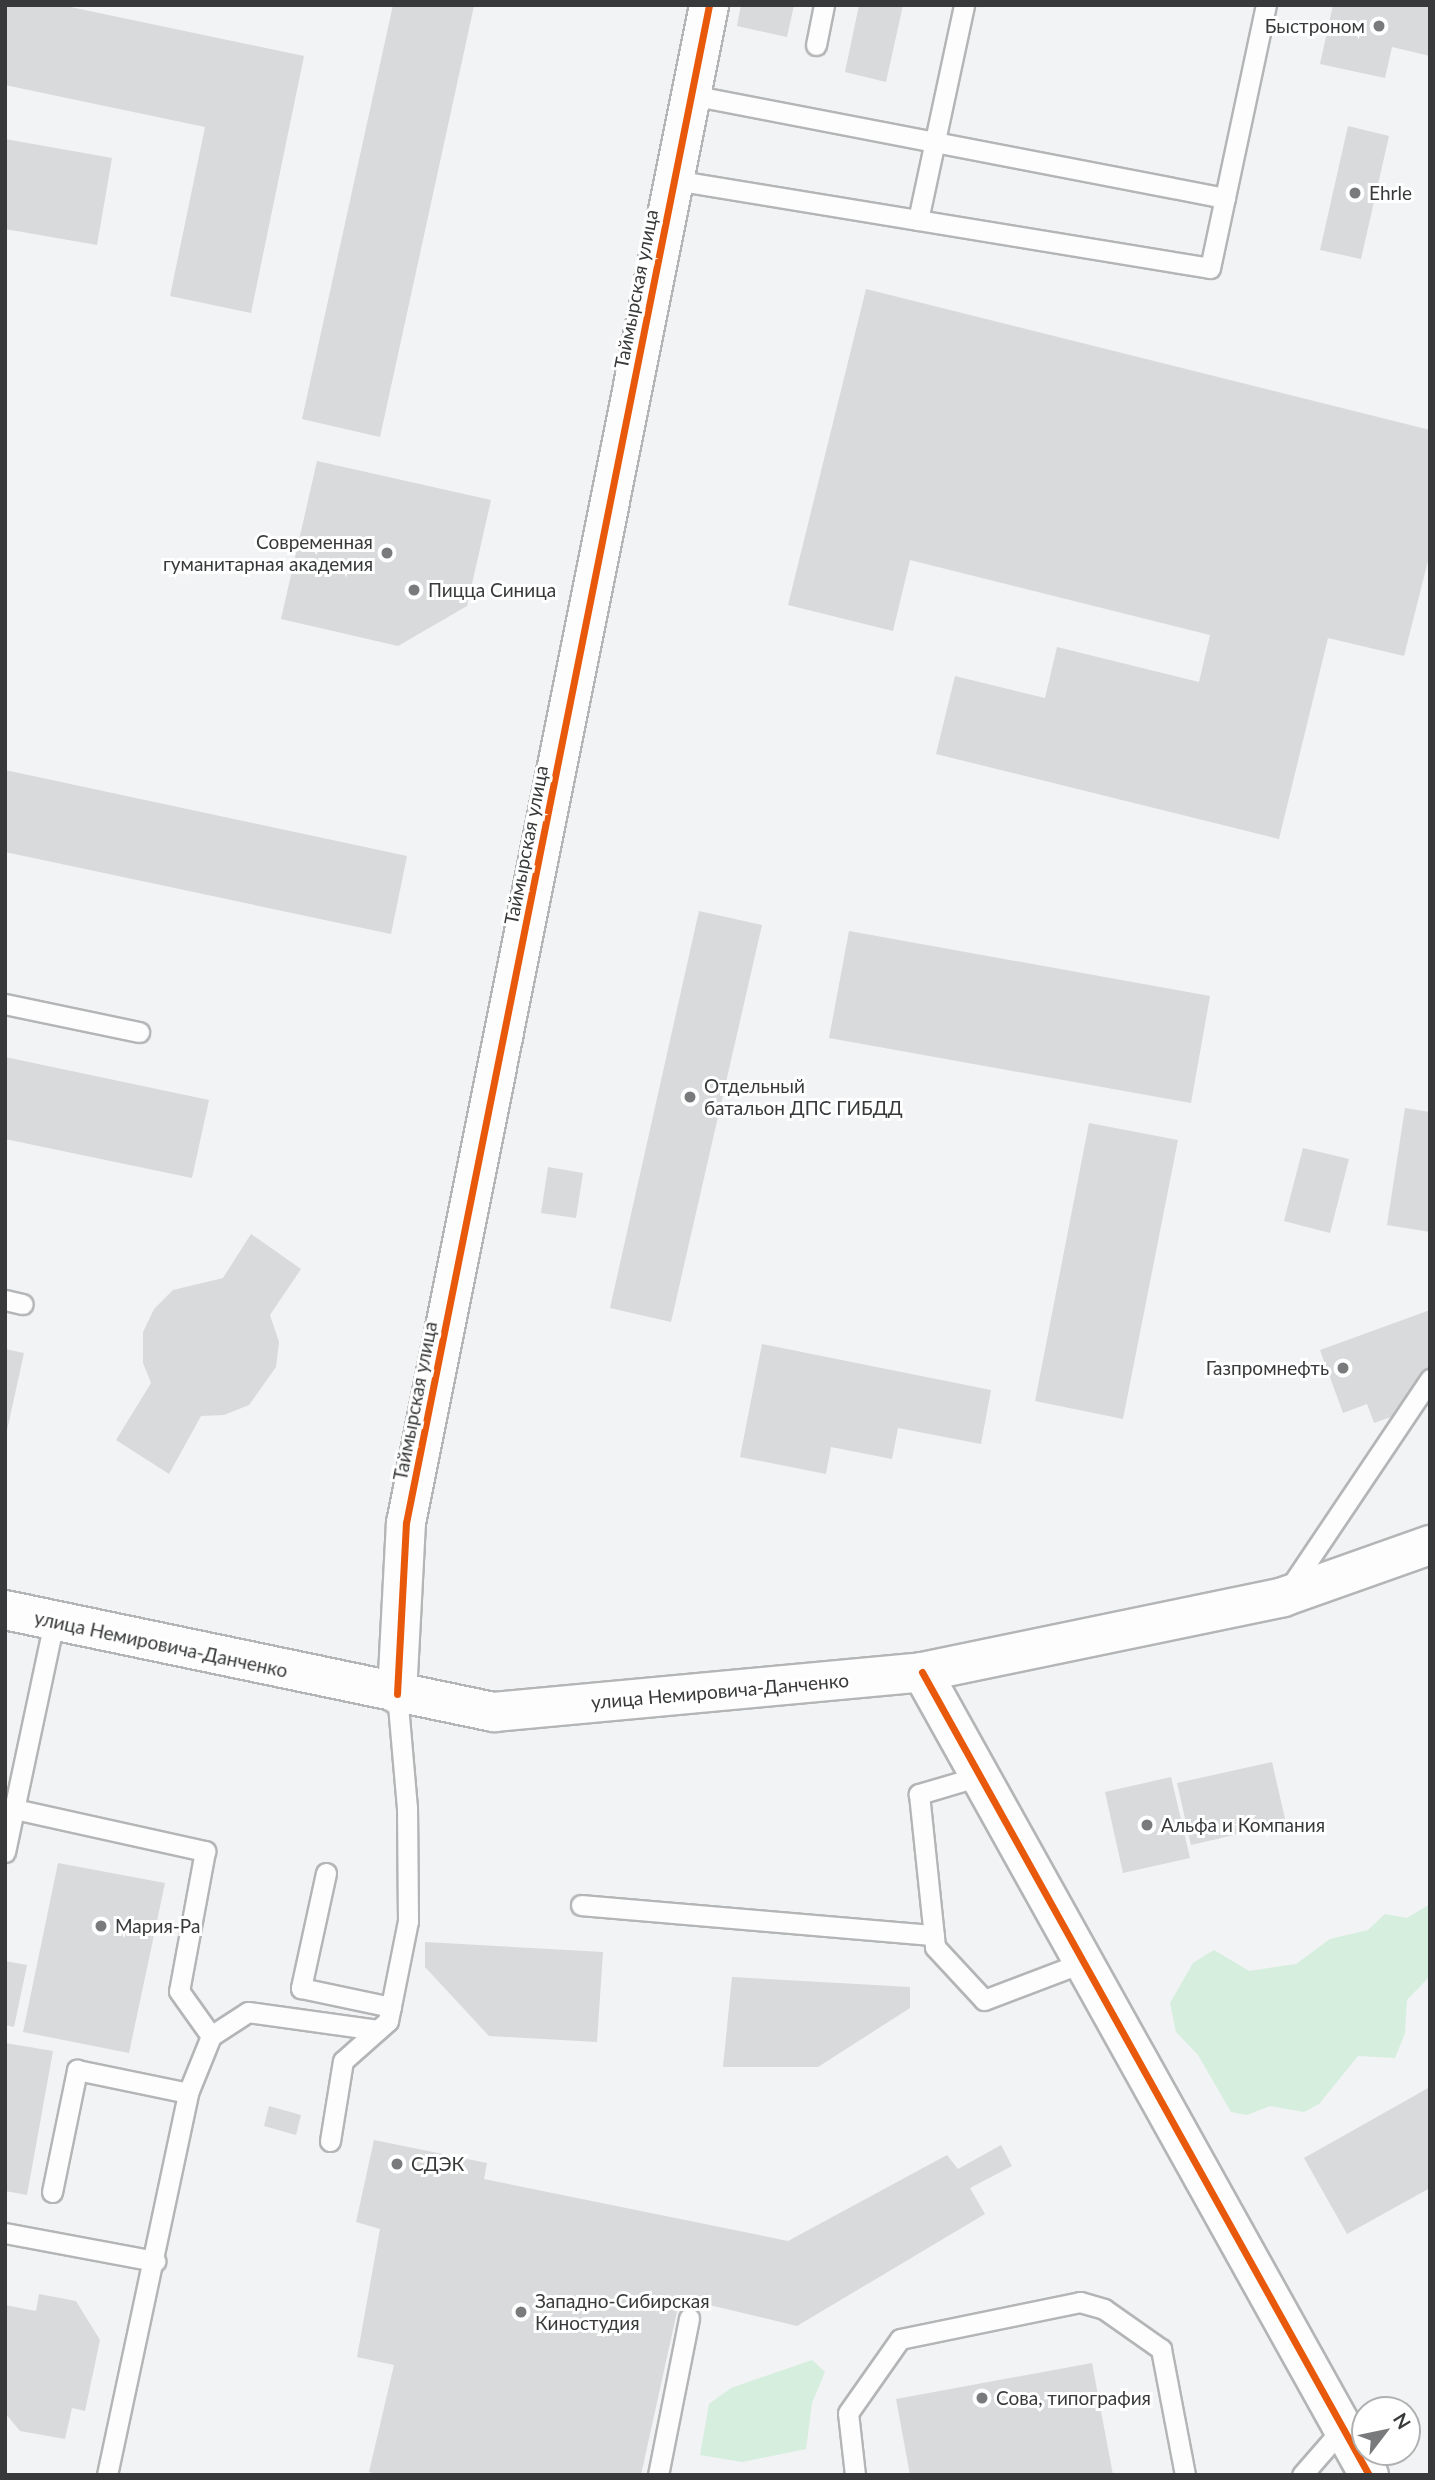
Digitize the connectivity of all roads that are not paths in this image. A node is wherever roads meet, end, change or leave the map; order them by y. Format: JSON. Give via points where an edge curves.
{"nodes":[{"id":1,"x":709,"y":5,"type":"edge"},
{"id":2,"x":824,"y":5,"type":"edge"},
{"id":3,"x":964,"y":5,"type":"edge"},
{"id":4,"x":1266,"y":5,"type":"edge"},
{"id":5,"x":816,"y":46,"type":"dead end"},
{"id":6,"x":691,"y":95,"type":"junction"},
{"id":7,"x":935,"y":141,"type":"junction"},
{"id":8,"x":674,"y":180,"type":"junction"},
{"id":9,"x":1225,"y":198,"type":"junction"},
{"id":10,"x":918,"y":220,"type":"junction"},
{"id":11,"x":5,"y":1004,"type":"edge"},
{"id":12,"x":139,"y":1032,"type":"dead end"},
{"id":13,"x":1430,"y":1379,"type":"edge"},
{"id":14,"x":1430,"y":1545,"type":"edge"},
{"id":15,"x":1283,"y":1597,"type":"junction"},
{"id":16,"x":5,"y":1610,"type":"edge"},
{"id":17,"x":54,"y":1621,"type":"junction"},
{"id":18,"x":922,"y":1672,"type":"junction"},
{"id":19,"x":397,"y":1694,"type":"junction"},
{"id":20,"x":980,"y":1776,"type":"junction"},
{"id":21,"x":15,"y":1809,"type":"junction"},
{"id":22,"x":5,"y":1852,"type":"edge"},
{"id":23,"x":326,"y":1873,"type":"dead end"},
{"id":24,"x":581,"y":1905,"type":"dead end"},
{"id":25,"x":934,"y":1935,"type":"junction"},
{"id":26,"x":1084,"y":1962,"type":"junction"},
{"id":27,"x":391,"y":2007,"type":"junction"},
{"id":28,"x":378,"y":2030,"type":"junction"},
{"id":29,"x":211,"y":2036,"type":"junction"},
{"id":30,"x":188,"y":2093,"type":"junction"},
{"id":31,"x":330,"y":2141,"type":"dead end"},
{"id":32,"x":52,"y":2192,"type":"dead end"},
{"id":33,"x":5,"y":2233,"type":"edge"},
{"id":34,"x":155,"y":2261,"type":"junction"},
{"id":35,"x":689,"y":2318,"type":"dead end"},
{"id":36,"x":1343,"y":2428,"type":"junction"},
{"id":37,"x":107,"y":2475,"type":"edge"},
{"id":38,"x":658,"y":2475,"type":"edge"},
{"id":39,"x":855,"y":2475,"type":"edge"},
{"id":40,"x":1185,"y":2475,"type":"edge"},
{"id":41,"x":1302,"y":2475,"type":"edge"},
{"id":42,"x":1369,"y":2475,"type":"edge"}],
"edges":[{"from":1,"to":6,"type":"street","name":"Таймырская улица"},
{"from":2,"to":5,"type":"lane"},
{"from":3,"to":7,"type":"lane"},
{"from":4,"to":9,"type":"lane"},
{"from":6,"to":7,"type":"lane"},
{"from":6,"to":8,"type":"street","name":"Таймырская улица"},
{"from":7,"to":9,"type":"lane"},
{"from":7,"to":10,"type":"lane"},
{"from":8,"to":10,"type":"lane"},
{"from":8,"to":19,"type":"street","name":"Таймырская улица","via":[[406,1523]]},
{"from":9,"to":10,"type":"lane","via":[[1210,268]]},
{"from":11,"to":12,"type":"lane"},
{"from":13,"to":15,"type":"lane"},
{"from":14,"to":15,"type":"street","name":"улица Немировича-Данченко"},
{"from":15,"to":18,"type":"street","name":"улица Немировича-Данченко"},
{"from":16,"to":17,"type":"street","name":"улица Немировича-Данченко"},
{"from":17,"to":19,"type":"street","name":"улица Немировича-Данченко"},
{"from":17,"to":21,"type":"lane"},
{"from":18,"to":19,"type":"street","name":"улица Немировича-Данченко","via":[[494,1712]]},
{"from":18,"to":20,"type":"street"},
{"from":19,"to":27,"type":"lane","via":[[407,1808],[408,1921]]},
{"from":20,"to":25,"type":"lane","via":[[919,1794]]},
{"from":20,"to":26,"type":"street"},
{"from":21,"to":22,"type":"lane"},
{"from":21,"to":29,"type":"lane","via":[[205,1851],[179,1991]]},
{"from":23,"to":27,"type":"lane","via":[[301,1989]]},
{"from":24,"to":25,"type":"lane"},
{"from":25,"to":26,"type":"lane","via":[[935,1947],[984,2000]]},
{"from":26,"to":36,"type":"street"},
{"from":27,"to":28,"type":"lane","via":[[388,2021]]},
{"from":28,"to":29,"type":"lane","via":[[248,2012]]},
{"from":28,"to":31,"type":"lane","via":[[343,2062]]},
{"from":29,"to":30,"type":"lane"},
{"from":30,"to":32,"type":"lane","via":[[77,2070]]},
{"from":30,"to":34,"type":"lane"},
{"from":33,"to":34,"type":"lane"},
{"from":34,"to":37,"type":"lane"},
{"from":35,"to":38,"type":"lane"},
{"from":36,"to":41,"type":"lane"},
{"from":36,"to":42,"type":"street"},
{"from":39,"to":40,"type":"lane","via":[[848,2413],[900,2339],[1080,2302],[1104,2309],[1161,2350]]}]}
